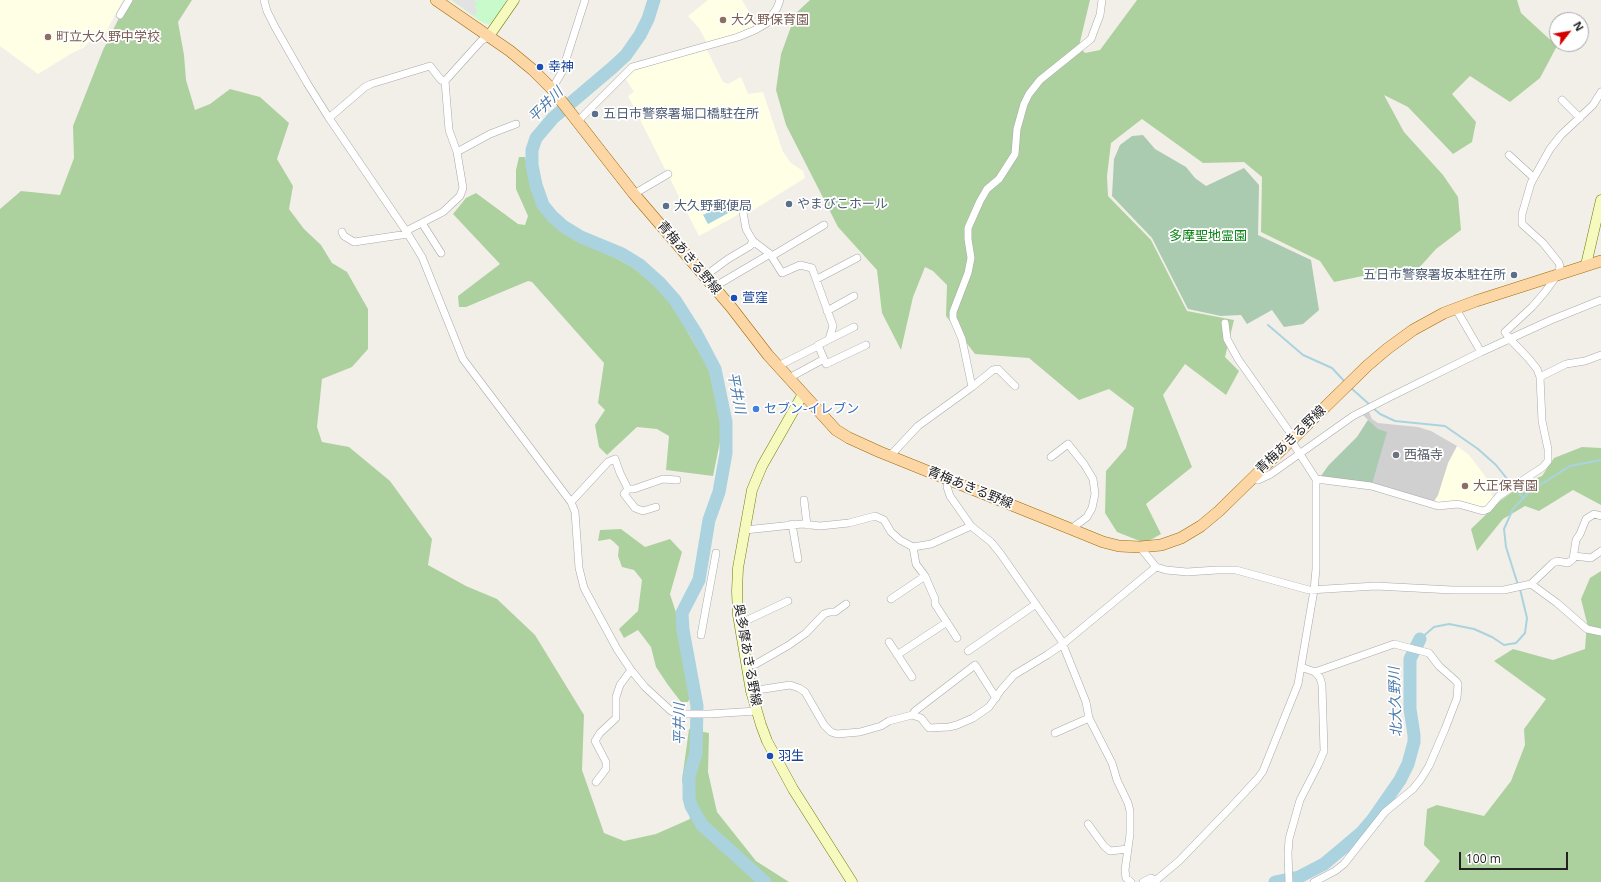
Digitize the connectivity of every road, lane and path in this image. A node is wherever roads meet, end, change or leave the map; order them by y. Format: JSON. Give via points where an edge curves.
{"nodes":[{"id":1,"x":129,"y":0,"type":"edge"},
{"id":2,"x":264,"y":0,"type":"edge"},
{"id":3,"x":436,"y":0,"type":"edge"},
{"id":4,"x":514,"y":0,"type":"edge"},
{"id":5,"x":585,"y":0,"type":"edge"},
{"id":6,"x":780,"y":0,"type":"edge"},
{"id":7,"x":1102,"y":0,"type":"edge"},
{"id":8,"x":120,"y":15,"type":"dead end"},
{"id":9,"x":489,"y":36,"type":"junction"},
{"id":10,"x":445,"y":81,"type":"junction"},
{"id":11,"x":553,"y":90,"type":"junction"},
{"id":12,"x":1601,"y":92,"type":"edge"},
{"id":13,"x":1562,"y":100,"type":"dead end"},
{"id":14,"x":329,"y":118,"type":"junction"},
{"id":15,"x":1580,"y":118,"type":"junction"},
{"id":16,"x":576,"y":119,"type":"junction"},
{"id":17,"x":516,"y":124,"type":"dead end"},
{"id":18,"x":458,"y":152,"type":"junction"},
{"id":19,"x":1509,"y":155,"type":"dead end"},
{"id":20,"x":668,"y":174,"type":"dead end"},
{"id":21,"x":1534,"y":178,"type":"junction"},
{"id":22,"x":634,"y":194,"type":"junction"},
{"id":23,"x":1601,"y":200,"type":"edge"},
{"id":24,"x":743,"y":212,"type":"dead end"},
{"id":25,"x":422,"y":224,"type":"junction"},
{"id":26,"x":824,"y":225,"type":"dead end"},
{"id":27,"x":342,"y":232,"type":"dead end"},
{"id":28,"x":407,"y":233,"type":"junction"},
{"id":29,"x":753,"y":241,"type":"junction"},
{"id":30,"x":441,"y":253,"type":"dead end"},
{"id":31,"x":771,"y":255,"type":"junction"},
{"id":32,"x":857,"y":258,"type":"dead end"},
{"id":33,"x":1601,"y":261,"type":"edge"},
{"id":34,"x":1586,"y":265,"type":"junction"},
{"id":35,"x":1558,"y":274,"type":"junction"},
{"id":36,"x":705,"y":276,"type":"junction"},
{"id":37,"x":817,"y":279,"type":"junction"},
{"id":38,"x":714,"y":287,"type":"junction"},
{"id":39,"x":854,"y":296,"type":"dead end"},
{"id":40,"x":1601,"y":300,"type":"edge"},
{"id":41,"x":1456,"y":309,"type":"junction"},
{"id":42,"x":827,"y":311,"type":"junction"},
{"id":43,"x":1224,"y":323,"type":"dead end"},
{"id":44,"x":854,"y":327,"type":"dead end"},
{"id":45,"x":829,"y":339,"type":"junction"},
{"id":46,"x":1510,"y":339,"type":"junction"},
{"id":47,"x":866,"y":345,"type":"dead end"},
{"id":48,"x":818,"y":346,"type":"junction"},
{"id":49,"x":1481,"y":352,"type":"junction"},
{"id":50,"x":1601,"y":355,"type":"edge"},
{"id":51,"x":824,"y":359,"type":"junction"},
{"id":52,"x":778,"y":366,"type":"junction"},
{"id":53,"x":1540,"y":377,"type":"junction"},
{"id":54,"x":789,"y":378,"type":"junction"},
{"id":55,"x":1015,"y":386,"type":"dead end"},
{"id":56,"x":972,"y":387,"type":"junction"},
{"id":57,"x":803,"y":394,"type":"junction"},
{"id":58,"x":1292,"y":439,"type":"junction"},
{"id":59,"x":1300,"y":454,"type":"junction"},
{"id":60,"x":890,"y":456,"type":"junction"},
{"id":61,"x":1051,"y":457,"type":"dead end"},
{"id":62,"x":1251,"y":479,"type":"junction"},
{"id":63,"x":1316,"y":479,"type":"junction"},
{"id":64,"x":677,"y":480,"type":"dead end"},
{"id":65,"x":948,"y":480,"type":"junction"},
{"id":66,"x":628,"y":489,"type":"junction"},
{"id":67,"x":804,"y":500,"type":"dead end"},
{"id":68,"x":571,"y":502,"type":"junction"},
{"id":69,"x":656,"y":507,"type":"dead end"},
{"id":70,"x":1601,"y":516,"type":"edge"},
{"id":71,"x":792,"y":524,"type":"junction"},
{"id":72,"x":808,"y":524,"type":"junction"},
{"id":73,"x":971,"y":526,"type":"junction"},
{"id":74,"x":746,"y":530,"type":"junction"},
{"id":75,"x":1071,"y":530,"type":"junction"},
{"id":76,"x":913,"y":548,"type":"junction"},
{"id":77,"x":1140,"y":548,"type":"junction"},
{"id":78,"x":1601,"y":551,"type":"edge"},
{"id":79,"x":716,"y":553,"type":"dead end"},
{"id":80,"x":1574,"y":556,"type":"junction"},
{"id":81,"x":798,"y":559,"type":"dead end"},
{"id":82,"x":1156,"y":567,"type":"junction"},
{"id":83,"x":925,"y":576,"type":"junction"},
{"id":84,"x":1528,"y":584,"type":"junction"},
{"id":85,"x":1314,"y":590,"type":"junction"},
{"id":86,"x":890,"y":599,"type":"dead end"},
{"id":87,"x":788,"y":601,"type":"dead end"},
{"id":88,"x":846,"y":604,"type":"dead end"},
{"id":89,"x":1036,"y":604,"type":"junction"},
{"id":90,"x":947,"y":622,"type":"junction"},
{"id":91,"x":739,"y":624,"type":"junction"},
{"id":92,"x":1601,"y":632,"type":"edge"},
{"id":93,"x":701,"y":635,"type":"dead end"},
{"id":94,"x":957,"y":638,"type":"dead end"},
{"id":95,"x":889,"y":642,"type":"dead end"},
{"id":96,"x":1063,"y":644,"type":"junction"},
{"id":97,"x":968,"y":651,"type":"dead end"},
{"id":98,"x":897,"y":655,"type":"junction"},
{"id":99,"x":746,"y":666,"type":"junction"},
{"id":100,"x":1301,"y":667,"type":"junction"},
{"id":101,"x":631,"y":670,"type":"junction"},
{"id":102,"x":1315,"y":672,"type":"junction"},
{"id":103,"x":912,"y":677,"type":"dead end"},
{"id":104,"x":751,"y":691,"type":"junction"},
{"id":105,"x":996,"y":698,"type":"junction"},
{"id":106,"x":757,"y":711,"type":"junction"},
{"id":107,"x":912,"y":715,"type":"junction"},
{"id":108,"x":1089,"y":718,"type":"junction"},
{"id":109,"x":1055,"y":733,"type":"dead end"},
{"id":110,"x":596,"y":782,"type":"dead end"},
{"id":111,"x":1088,"y":824,"type":"dead end"},
{"id":112,"x":1128,"y":849,"type":"junction"},
{"id":113,"x":1155,"y":881,"type":"edge"},
{"id":114,"x":852,"y":882,"type":"edge"},
{"id":115,"x":1131,"y":882,"type":"edge"},
{"id":116,"x":1143,"y":882,"type":"edge"},
{"id":117,"x":1289,"y":882,"type":"edge"},
{"id":118,"x":1314,"y":882,"type":"edge"}],
"edges":[{"from":1,"to":8,"type":"street"},
{"from":2,"to":14,"type":"street","via":[[284,44]]},
{"from":3,"to":9,"type":"main road","name":"青梅あきる野線"},
{"from":4,"to":9,"type":"main road"},
{"from":5,"to":11,"type":"street","via":[[562,72]]},
{"from":6,"to":16,"type":"street","via":[[767,23],[755,30],[632,67]]},
{"from":7,"to":56,"type":"street","via":[[1100,15],[1091,39],[1040,80],[1029,94],[1017,129],[1015,154],[999,179],[980,201],[968,228],[971,258],[953,318],[962,339]]},
{"from":9,"to":10,"type":"street","via":[[481,41]]},
{"from":9,"to":11,"type":"main road","name":"青梅あきる野線","via":[[521,60]]},
{"from":10,"to":14,"type":"street","via":[[441,80],[430,66],[371,84]]},
{"from":10,"to":18,"type":"street","via":[[449,130]]},
{"from":11,"to":16,"type":"main road","name":"青梅あきる野線"},
{"from":12,"to":15,"type":"street"},
{"from":13,"to":15,"type":"street"},
{"from":14,"to":28,"type":"street"},
{"from":15,"to":21,"type":"street","via":[[1553,144]]},
{"from":16,"to":22,"type":"main road","name":"青梅あきる野線"},
{"from":17,"to":18,"type":"street","via":[[490,134]]},
{"from":18,"to":25,"type":"street","via":[[463,188],[460,196],[443,212]]},
{"from":19,"to":21,"type":"street"},
{"from":20,"to":22,"type":"street"},
{"from":21,"to":35,"type":"street","via":[[1521,222],[1559,263]]},
{"from":22,"to":36,"type":"main road","name":"青梅あきる野線"},
{"from":23,"to":34,"type":"main road"},
{"from":24,"to":29,"type":"street","via":[[746,229]]},
{"from":25,"to":28,"type":"street"},
{"from":25,"to":30,"type":"street"},
{"from":26,"to":31,"type":"street"},
{"from":27,"to":28,"type":"street","via":[[354,242]]},
{"from":28,"to":68,"type":"street","via":[[422,257],[463,359]]},
{"from":29,"to":31,"type":"street"},
{"from":29,"to":36,"type":"street","via":[[750,246]]},
{"from":31,"to":37,"type":"street","via":[[782,273],[800,265],[812,268]]},
{"from":31,"to":38,"type":"street"},
{"from":32,"to":37,"type":"street"},
{"from":33,"to":34,"type":"main road","name":"青梅あきる野線"},
{"from":34,"to":35,"type":"main road","name":"青梅あきる野線"},
{"from":35,"to":41,"type":"main road","name":"青梅あきる野線"},
{"from":35,"to":46,"type":"street","via":[[1532,307],[1505,332]]},
{"from":36,"to":38,"type":"main road","name":"青梅あきる野線"},
{"from":37,"to":42,"type":"street"},
{"from":38,"to":52,"type":"main road","name":"青梅あきる野線"},
{"from":39,"to":42,"type":"street"},
{"from":40,"to":46,"type":"street"},
{"from":41,"to":49,"type":"street"},
{"from":41,"to":58,"type":"main road","name":"青梅あきる野線","via":[[1434,318],[1387,349]]},
{"from":42,"to":45,"type":"street","via":[[833,326]]},
{"from":43,"to":58,"type":"street","via":[[1227,338],[1238,359]]},
{"from":44,"to":45,"type":"street"},
{"from":45,"to":48,"type":"street"},
{"from":46,"to":49,"type":"street"},
{"from":46,"to":53,"type":"street","via":[[1537,369]]},
{"from":47,"to":51,"type":"street","via":[[826,364]]},
{"from":48,"to":51,"type":"street"},
{"from":48,"to":52,"type":"street"},
{"from":49,"to":59,"type":"street","via":[[1353,416]]},
{"from":50,"to":53,"type":"street","via":[[1558,367]]},
{"from":51,"to":54,"type":"street"},
{"from":52,"to":54,"type":"main road","name":"青梅あきる野線"},
{"from":53,"to":63,"type":"street","via":[[1542,421],[1548,460],[1543,467],[1499,496],[1488,509],[1483,511],[1458,504],[1438,506],[1371,486]]},
{"from":54,"to":57,"type":"main road","name":"青梅あきる野線"},
{"from":55,"to":56,"type":"street","via":[[998,369],[993,370]]},
{"from":56,"to":60,"type":"street","via":[[918,426]]},
{"from":57,"to":60,"type":"main road","name":"青梅あきる野線","via":[[840,433]]},
{"from":57,"to":74,"type":"main road","name":"奥多摩あきる野線","via":[[760,470],[750,498]]},
{"from":58,"to":59,"type":"street"},
{"from":58,"to":62,"type":"main road","name":"青梅あきる野線"},
{"from":59,"to":62,"type":"street","via":[[1264,478]]},
{"from":59,"to":63,"type":"street"},
{"from":60,"to":65,"type":"main road","name":"青梅あきる野線"},
{"from":61,"to":75,"type":"street","via":[[1068,444],[1093,479],[1095,494],[1092,508]]},
{"from":62,"to":77,"type":"main road","name":"青梅あきる野線","via":[[1208,520],[1189,534],[1167,543]]},
{"from":63,"to":85,"type":"street"},
{"from":64,"to":66,"type":"street","via":[[662,480]]},
{"from":65,"to":73,"type":"street","via":[[946,487],[950,496]]},
{"from":65,"to":75,"type":"main road","name":"青梅あきる野線"},
{"from":66,"to":68,"type":"street","via":[[615,459],[608,462]]},
{"from":66,"to":69,"type":"street","via":[[624,494],[635,508],[643,511]]},
{"from":67,"to":72,"type":"street"},
{"from":68,"to":101,"type":"street","via":[[575,512],[579,568],[584,588]]},
{"from":70,"to":80,"type":"street","via":[[1594,514],[1586,519],[1576,540]]},
{"from":71,"to":72,"type":"street"},
{"from":71,"to":74,"type":"street"},
{"from":71,"to":81,"type":"street"},
{"from":72,"to":76,"type":"street","via":[[820,526],[849,523],[875,516],[884,520],[891,532]]},
{"from":73,"to":76,"type":"street","via":[[931,544]]},
{"from":73,"to":89,"type":"street","via":[[991,542]]},
{"from":74,"to":91,"type":"main road","name":"奥多摩あきる野線","via":[[737,579]]},
{"from":75,"to":77,"type":"main road","name":"青梅あきる野線","via":[[1112,544]]},
{"from":76,"to":83,"type":"street","via":[[916,564]]},
{"from":77,"to":82,"type":"street"},
{"from":78,"to":80,"type":"street","via":[[1591,558]]},
{"from":79,"to":93,"type":"street"},
{"from":80,"to":84,"type":"street","via":[[1568,563],[1553,563]]},
{"from":82,"to":85,"type":"street","via":[[1187,572],[1236,570]]},
{"from":82,"to":96,"type":"street"},
{"from":83,"to":86,"type":"street"},
{"from":83,"to":90,"type":"street","via":[[935,604]]},
{"from":84,"to":85,"type":"street","via":[[1504,590],[1376,586]]},
{"from":84,"to":92,"type":"street","via":[[1557,603],[1587,629]]},
{"from":85,"to":100,"type":"street"},
{"from":87,"to":91,"type":"street"},
{"from":88,"to":99,"type":"street","via":[[835,612],[824,614],[806,633],[789,645],[756,664]]},
{"from":89,"to":96,"type":"street"},
{"from":89,"to":97,"type":"street"},
{"from":90,"to":94,"type":"street"},
{"from":90,"to":98,"type":"street"},
{"from":91,"to":99,"type":"main road","name":"奥多摩あきる野線"},
{"from":95,"to":98,"type":"street"},
{"from":96,"to":105,"type":"street","via":[[1014,675]]},
{"from":96,"to":108,"type":"street","via":[[1086,702]]},
{"from":98,"to":103,"type":"street"},
{"from":99,"to":104,"type":"main road","name":"奥多摩あきる野線"},
{"from":100,"to":102,"type":"street"},
{"from":100,"to":113,"type":"street","via":[[1294,696],[1258,778],[1179,862]]},
{"from":101,"to":106,"type":"street","via":[[671,711],[678,714]]},
{"from":101,"to":110,"type":"street","via":[[620,685],[616,697],[616,718],[595,741],[606,762],[606,769]]},
{"from":102,"to":117,"type":"street","via":[[1322,685],[1324,750],[1300,800],[1289,839]]},
{"from":102,"to":118,"type":"street","via":[[1394,644],[1429,653],[1458,684],[1457,698],[1430,766],[1413,789],[1385,812],[1344,864]]},
{"from":104,"to":106,"type":"main road","name":"奥多摩あきる野線"},
{"from":104,"to":107,"type":"street","via":[[790,685],[799,688],[824,725],[837,734],[860,732]]},
{"from":105,"to":107,"type":"street","via":[[980,714],[949,727],[929,728],[921,718]]},
{"from":105,"to":107,"type":"street","via":[[975,665]]},
{"from":106,"to":114,"type":"main road","name":"奥多摩あきる野線","via":[[779,765]]},
{"from":108,"to":109,"type":"street"},
{"from":108,"to":112,"type":"street","via":[[1112,763],[1128,803]]},
{"from":111,"to":112,"type":"street","via":[[1110,852]]},
{"from":112,"to":115,"type":"street","via":[[1125,870],[1126,878]]},
{"from":113,"to":116,"type":"street","via":[[1151,878]]}]}
